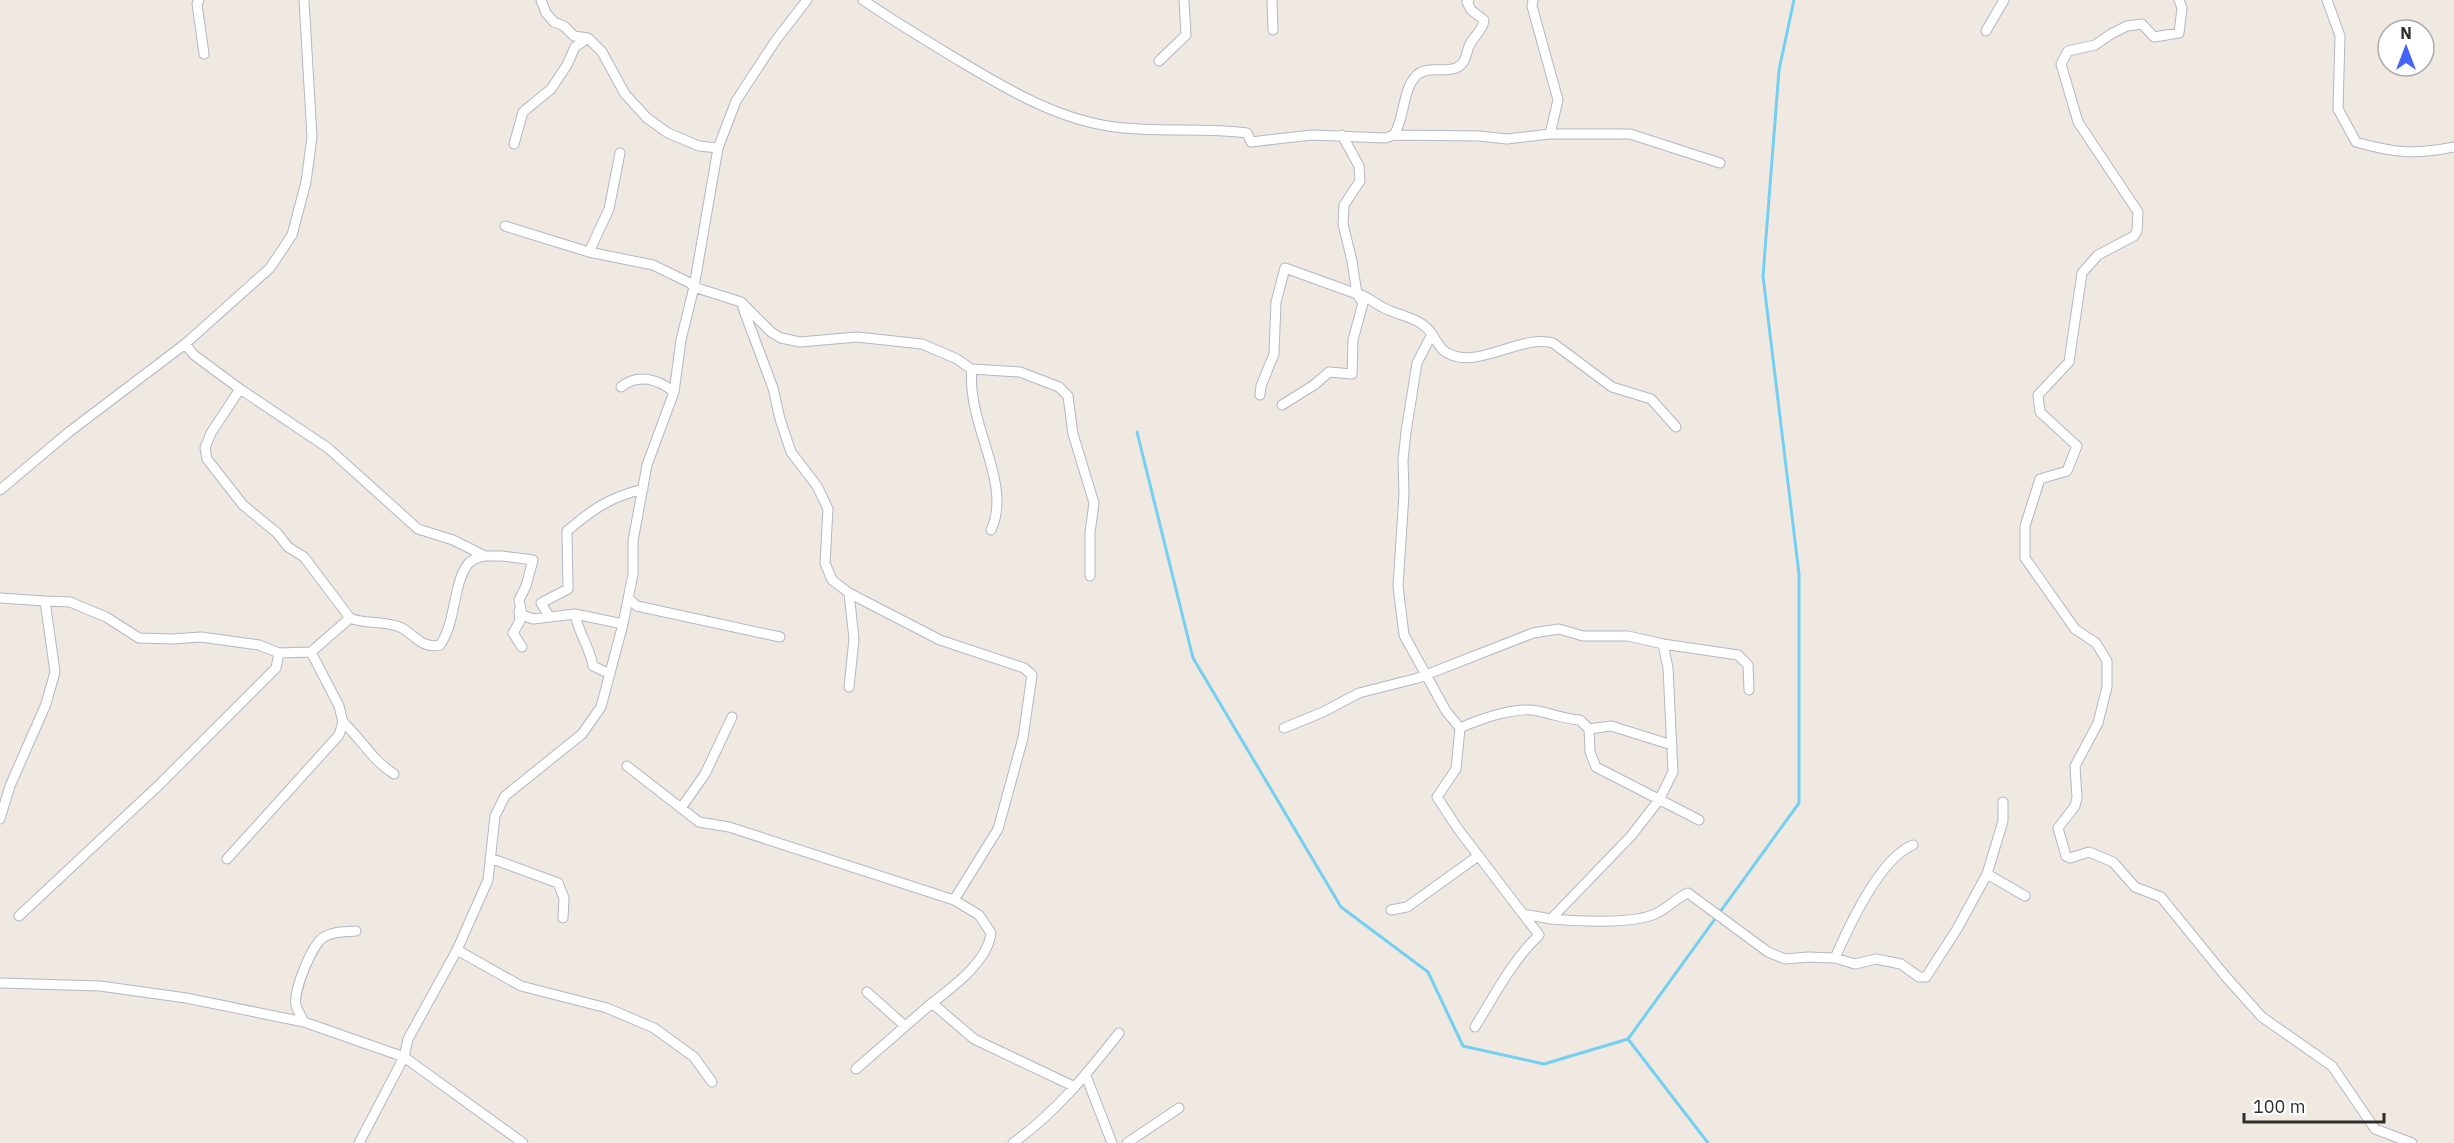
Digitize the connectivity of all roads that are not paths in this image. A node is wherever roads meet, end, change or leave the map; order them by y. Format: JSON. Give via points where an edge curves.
{"nodes":[{"id":1,"x":199,"y":0,"type":"edge"},
{"id":2,"x":304,"y":0,"type":"edge"},
{"id":3,"x":541,"y":0,"type":"edge"},
{"id":4,"x":807,"y":0,"type":"edge"},
{"id":5,"x":863,"y":0,"type":"edge"},
{"id":6,"x":1184,"y":0,"type":"edge"},
{"id":7,"x":1272,"y":0,"type":"edge"},
{"id":8,"x":1469,"y":0,"type":"edge"},
{"id":9,"x":1533,"y":0,"type":"edge"},
{"id":10,"x":2004,"y":0,"type":"edge"},
{"id":11,"x":2179,"y":0,"type":"edge"},
{"id":12,"x":2327,"y":0,"type":"edge"},
{"id":13,"x":1273,"y":30,"type":"dead end"},
{"id":14,"x":1986,"y":31,"type":"dead end"},
{"id":15,"x":588,"y":38,"type":"junction"},
{"id":16,"x":204,"y":54,"type":"dead end"},
{"id":17,"x":1159,"y":61,"type":"dead end"},
{"id":18,"x":1342,"y":135,"type":"junction"},
{"id":19,"x":1394,"y":135,"type":"junction"},
{"id":20,"x":1550,"y":135,"type":"junction"},
{"id":21,"x":514,"y":144,"type":"dead end"},
{"id":22,"x":2454,"y":147,"type":"edge"},
{"id":23,"x":718,"y":148,"type":"junction"},
{"id":24,"x":620,"y":153,"type":"dead end"},
{"id":25,"x":1719,"y":163,"type":"dead end"},
{"id":26,"x":505,"y":226,"type":"dead end"},
{"id":27,"x":589,"y":252,"type":"junction"},
{"id":28,"x":694,"y":287,"type":"junction"},
{"id":29,"x":1357,"y":294,"type":"junction"},
{"id":30,"x":741,"y":302,"type":"junction"},
{"id":31,"x":1432,"y":334,"type":"junction"},
{"id":32,"x":185,"y":344,"type":"junction"},
{"id":33,"x":971,"y":369,"type":"junction"},
{"id":34,"x":621,"y":387,"type":"dead end"},
{"id":35,"x":240,"y":389,"type":"junction"},
{"id":36,"x":674,"y":392,"type":"junction"},
{"id":37,"x":1260,"y":395,"type":"dead end"},
{"id":38,"x":1282,"y":405,"type":"dead end"},
{"id":39,"x":1676,"y":427,"type":"dead end"},
{"id":40,"x":643,"y":489,"type":"junction"},
{"id":41,"x":0,"y":490,"type":"edge"},
{"id":42,"x":991,"y":530,"type":"dead end"},
{"id":43,"x":485,"y":556,"type":"junction"},
{"id":44,"x":1090,"y":576,"type":"dead end"},
{"id":45,"x":849,"y":594,"type":"junction"},
{"id":46,"x":0,"y":598,"type":"edge"},
{"id":47,"x":629,"y":599,"type":"junction"},
{"id":48,"x":45,"y":601,"type":"junction"},
{"id":49,"x":519,"y":609,"type":"junction"},
{"id":50,"x":574,"y":614,"type":"junction"},
{"id":51,"x":549,"y":616,"type":"junction"},
{"id":52,"x":350,"y":618,"type":"junction"},
{"id":53,"x":623,"y":624,"type":"junction"},
{"id":54,"x":780,"y":638,"type":"dead end"},
{"id":55,"x":1663,"y":644,"type":"junction"},
{"id":56,"x":522,"y":647,"type":"dead end"},
{"id":57,"x":311,"y":652,"type":"junction"},
{"id":58,"x":279,"y":653,"type":"junction"},
{"id":59,"x":610,"y":674,"type":"junction"},
{"id":60,"x":1425,"y":675,"type":"junction"},
{"id":61,"x":849,"y":687,"type":"dead end"},
{"id":62,"x":1749,"y":690,"type":"dead end"},
{"id":63,"x":732,"y":717,"type":"dead end"},
{"id":64,"x":343,"y":722,"type":"junction"},
{"id":65,"x":1284,"y":728,"type":"dead end"},
{"id":66,"x":1460,"y":728,"type":"junction"},
{"id":67,"x":1589,"y":729,"type":"junction"},
{"id":68,"x":1672,"y":745,"type":"junction"},
{"id":69,"x":627,"y":766,"type":"dead end"},
{"id":70,"x":394,"y":774,"type":"dead end"},
{"id":71,"x":1659,"y":800,"type":"junction"},
{"id":72,"x":2003,"y":802,"type":"dead end"},
{"id":73,"x":681,"y":808,"type":"junction"},
{"id":74,"x":0,"y":819,"type":"edge"},
{"id":75,"x":1699,"y":820,"type":"dead end"},
{"id":76,"x":1912,"y":845,"type":"dead end"},
{"id":77,"x":1478,"y":856,"type":"junction"},
{"id":78,"x":490,"y":858,"type":"junction"},
{"id":79,"x":227,"y":859,"type":"dead end"},
{"id":80,"x":1987,"y":874,"type":"junction"},
{"id":81,"x":2025,"y":896,"type":"dead end"},
{"id":82,"x":954,"y":900,"type":"junction"},
{"id":83,"x":1391,"y":910,"type":"dead end"},
{"id":84,"x":1523,"y":914,"type":"junction"},
{"id":85,"x":19,"y":916,"type":"dead end"},
{"id":86,"x":563,"y":918,"type":"dead end"},
{"id":87,"x":1551,"y":920,"type":"junction"},
{"id":88,"x":356,"y":931,"type":"dead end"},
{"id":89,"x":457,"y":950,"type":"junction"},
{"id":90,"x":1836,"y":958,"type":"junction"},
{"id":91,"x":0,"y":983,"type":"edge"},
{"id":92,"x":867,"y":992,"type":"dead end"},
{"id":93,"x":932,"y":1003,"type":"junction"},
{"id":94,"x":304,"y":1022,"type":"junction"},
{"id":95,"x":905,"y":1026,"type":"junction"},
{"id":96,"x":1475,"y":1027,"type":"dead end"},
{"id":97,"x":1119,"y":1034,"type":"dead end"},
{"id":98,"x":404,"y":1057,"type":"junction"},
{"id":99,"x":856,"y":1069,"type":"dead end"},
{"id":100,"x":1086,"y":1076,"type":"junction"},
{"id":101,"x":712,"y":1082,"type":"dead end"},
{"id":102,"x":1075,"y":1087,"type":"junction"},
{"id":103,"x":1179,"y":1108,"type":"dead end"},
{"id":104,"x":359,"y":1143,"type":"edge"},
{"id":105,"x":524,"y":1143,"type":"edge"},
{"id":106,"x":1013,"y":1143,"type":"edge"},
{"id":107,"x":1112,"y":1143,"type":"edge"},
{"id":108,"x":1126,"y":1143,"type":"edge"},
{"id":109,"x":2412,"y":1143,"type":"edge"}],
"edges":[{"from":1,"to":16,"type":"street"},
{"from":2,"to":32,"type":"street","via":[[312,137],[306,182],[292,235],[270,268]]},
{"from":3,"to":15,"type":"street","via":[[554,22],[574,36]]},
{"from":4,"to":23,"type":"street","via":[[736,100]]},
{"from":5,"to":18,"type":"street","via":[[1001,85],[1088,122],[1116,128],[1219,129],[1247,133],[1251,142]]},
{"from":6,"to":17,"type":"street","via":[[1186,35]]},
{"from":7,"to":13,"type":"street"},
{"from":8,"to":19,"type":"street","via":[[1471,10],[1484,20],[1467,48],[1465,60],[1456,69],[1428,69],[1412,80]]},
{"from":9,"to":20,"type":"street","via":[[1558,100]]},
{"from":10,"to":14,"type":"street"},
{"from":11,"to":109,"type":"street","via":[[2179,33],[2154,37],[2142,24],[2127,26],[2095,45],[2068,51],[2061,64],[2078,122],[2138,212],[2134,236],[2098,255],[2082,273],[2069,362],[2038,395],[2040,412],[2077,446],[2067,471],[2040,479],[2025,526],[2025,558],[2075,629],[2096,643],[2107,661],[2108,687],[2098,723],[2075,766],[2075,807],[2058,828],[2066,856],[2089,852],[2113,862],[2135,887],[2161,897],[2262,1017],[2332,1066],[2375,1129]]},
{"from":12,"to":22,"type":"street","via":[[2340,36],[2338,110],[2356,142],[2418,154]]},
{"from":15,"to":21,"type":"street","via":[[576,47],[551,89],[523,112]]},
{"from":15,"to":23,"type":"street","via":[[602,52],[625,94],[647,118],[668,133],[699,146]]},
{"from":18,"to":19,"type":"street"},
{"from":18,"to":29,"type":"street","via":[[1359,166],[1360,181],[1344,205],[1343,224]]},
{"from":19,"to":20,"type":"street","via":[[1507,139]]},
{"from":20,"to":25,"type":"street","via":[[1630,135]]},
{"from":23,"to":28,"type":"street"},
{"from":24,"to":27,"type":"street","via":[[609,208]]},
{"from":26,"to":27,"type":"street"},
{"from":27,"to":28,"type":"street","via":[[652,265]]},
{"from":28,"to":30,"type":"street"},
{"from":28,"to":36,"type":"street"},
{"from":29,"to":31,"type":"street","via":[[1412,318]]},
{"from":29,"to":37,"type":"street","via":[[1285,268],[1275,310],[1274,354]]},
{"from":29,"to":38,"type":"street","via":[[1363,303],[1353,340],[1352,374],[1329,372]]},
{"from":30,"to":33,"type":"street","via":[[781,338],[800,342],[856,337],[922,344]]},
{"from":30,"to":45,"type":"street","via":[[792,452],[828,509],[825,563],[832,580]]},
{"from":31,"to":39,"type":"street","via":[[1443,350],[1462,357],[1542,339],[1553,343],[1612,387],[1651,399]]},
{"from":31,"to":60,"type":"street","via":[[1417,363],[1406,432],[1398,586],[1404,635]]},
{"from":32,"to":35,"type":"street"},
{"from":32,"to":41,"type":"street"},
{"from":33,"to":42,"type":"street","via":[[973,398],[998,499]]},
{"from":33,"to":44,"type":"street","via":[[1020,372],[1059,387],[1068,396],[1074,434],[1094,503]]},
{"from":34,"to":36,"type":"street","via":[[628,381],[644,378],[663,383]]},
{"from":35,"to":43,"type":"street","via":[[328,448],[418,529]]},
{"from":35,"to":52,"type":"street","via":[[211,433],[205,448],[207,459],[243,506],[304,557]]},
{"from":36,"to":40,"type":"street","via":[[647,465]]},
{"from":40,"to":47,"type":"street","via":[[633,541]]},
{"from":40,"to":51,"type":"street","via":[[619,495],[593,509],[567,531],[568,589],[542,603]]},
{"from":43,"to":49,"type":"street","via":[[533,560]]},
{"from":43,"to":52,"type":"street","via":[[468,564],[446,637],[440,645],[421,643],[402,628]]},
{"from":45,"to":61,"type":"street","via":[[854,639]]},
{"from":45,"to":82,"type":"street","via":[[940,640],[1024,668],[1032,675],[1023,738],[998,829]]},
{"from":46,"to":48,"type":"street"},
{"from":47,"to":53,"type":"street"},
{"from":47,"to":54,"type":"street","via":[[637,606]]},
{"from":48,"to":58,"type":"street","via":[[70,602],[106,617],[139,638],[201,637],[259,645]]},
{"from":48,"to":74,"type":"street","via":[[55,672]]},
{"from":49,"to":51,"type":"street","via":[[522,615],[533,619]]},
{"from":49,"to":56,"type":"street","via":[[520,621],[513,633]]},
{"from":50,"to":51,"type":"street"},
{"from":50,"to":53,"type":"street"},
{"from":50,"to":59,"type":"street","via":[[593,666]]},
{"from":52,"to":57,"type":"street"},
{"from":53,"to":59,"type":"street"},
{"from":55,"to":60,"type":"street","via":[[1628,636],[1583,636],[1559,629],[1533,633]]},
{"from":55,"to":62,"type":"street","via":[[1738,655],[1748,665]]},
{"from":55,"to":68,"type":"street"},
{"from":57,"to":58,"type":"street"},
{"from":57,"to":64,"type":"street","via":[[339,705]]},
{"from":58,"to":85,"type":"street","via":[[276,668]]},
{"from":59,"to":78,"type":"street","via":[[601,707],[582,734],[505,796],[495,816]]},
{"from":60,"to":65,"type":"street","via":[[1359,693]]},
{"from":60,"to":66,"type":"street"},
{"from":63,"to":73,"type":"street","via":[[705,774]]},
{"from":64,"to":70,"type":"street","via":[[383,768]]},
{"from":64,"to":79,"type":"street","via":[[339,735]]},
{"from":66,"to":67,"type":"street","via":[[1483,718],[1537,710],[1563,720],[1580,720]]},
{"from":66,"to":77,"type":"street","via":[[1456,769],[1437,797]]},
{"from":67,"to":68,"type":"street","via":[[1611,726]]},
{"from":67,"to":71,"type":"street","via":[[1590,752],[1596,767]]},
{"from":68,"to":71,"type":"street","via":[[1673,772]]},
{"from":69,"to":73,"type":"street"},
{"from":71,"to":75,"type":"street"},
{"from":71,"to":87,"type":"street","via":[[1631,836]]},
{"from":72,"to":80,"type":"street","via":[[2004,821]]},
{"from":73,"to":82,"type":"street","via":[[699,822],[729,827]]},
{"from":76,"to":90,"type":"street","via":[[1903,849],[1878,878],[1852,919]]},
{"from":77,"to":83,"type":"street","via":[[1407,907]]},
{"from":77,"to":84,"type":"street"},
{"from":78,"to":86,"type":"street","via":[[558,883],[564,898]]},
{"from":78,"to":89,"type":"street","via":[[488,880]]},
{"from":80,"to":81,"type":"street"},
{"from":80,"to":90,"type":"street","via":[[1926,977],[1919,977],[1901,964],[1876,959],[1855,964]]},
{"from":82,"to":93,"type":"street","via":[[979,915],[991,933],[990,940],[988,948],[956,985]]},
{"from":84,"to":87,"type":"street"},
{"from":84,"to":96,"type":"street","via":[[1539,935],[1509,971]]},
{"from":87,"to":90,"type":"street","via":[[1638,920],[1658,913],[1688,893],[1768,952],[1785,959]]},
{"from":88,"to":94,"type":"street","via":[[322,937],[315,946],[296,989],[296,1005]]},
{"from":89,"to":98,"type":"street","via":[[408,1039]]},
{"from":89,"to":101,"type":"street","via":[[521,986],[607,1008],[654,1028],[694,1057]]},
{"from":91,"to":94,"type":"street","via":[[100,986],[186,998]]},
{"from":92,"to":95,"type":"street"},
{"from":93,"to":95,"type":"street"},
{"from":93,"to":102,"type":"street","via":[[974,1039]]},
{"from":94,"to":98,"type":"street"},
{"from":95,"to":99,"type":"street"},
{"from":97,"to":100,"type":"street"},
{"from":98,"to":104,"type":"street"},
{"from":98,"to":105,"type":"street"},
{"from":100,"to":102,"type":"street"},
{"from":100,"to":107,"type":"street"},
{"from":102,"to":106,"type":"street","via":[[1042,1123]]},
{"from":103,"to":108,"type":"street"}]}
